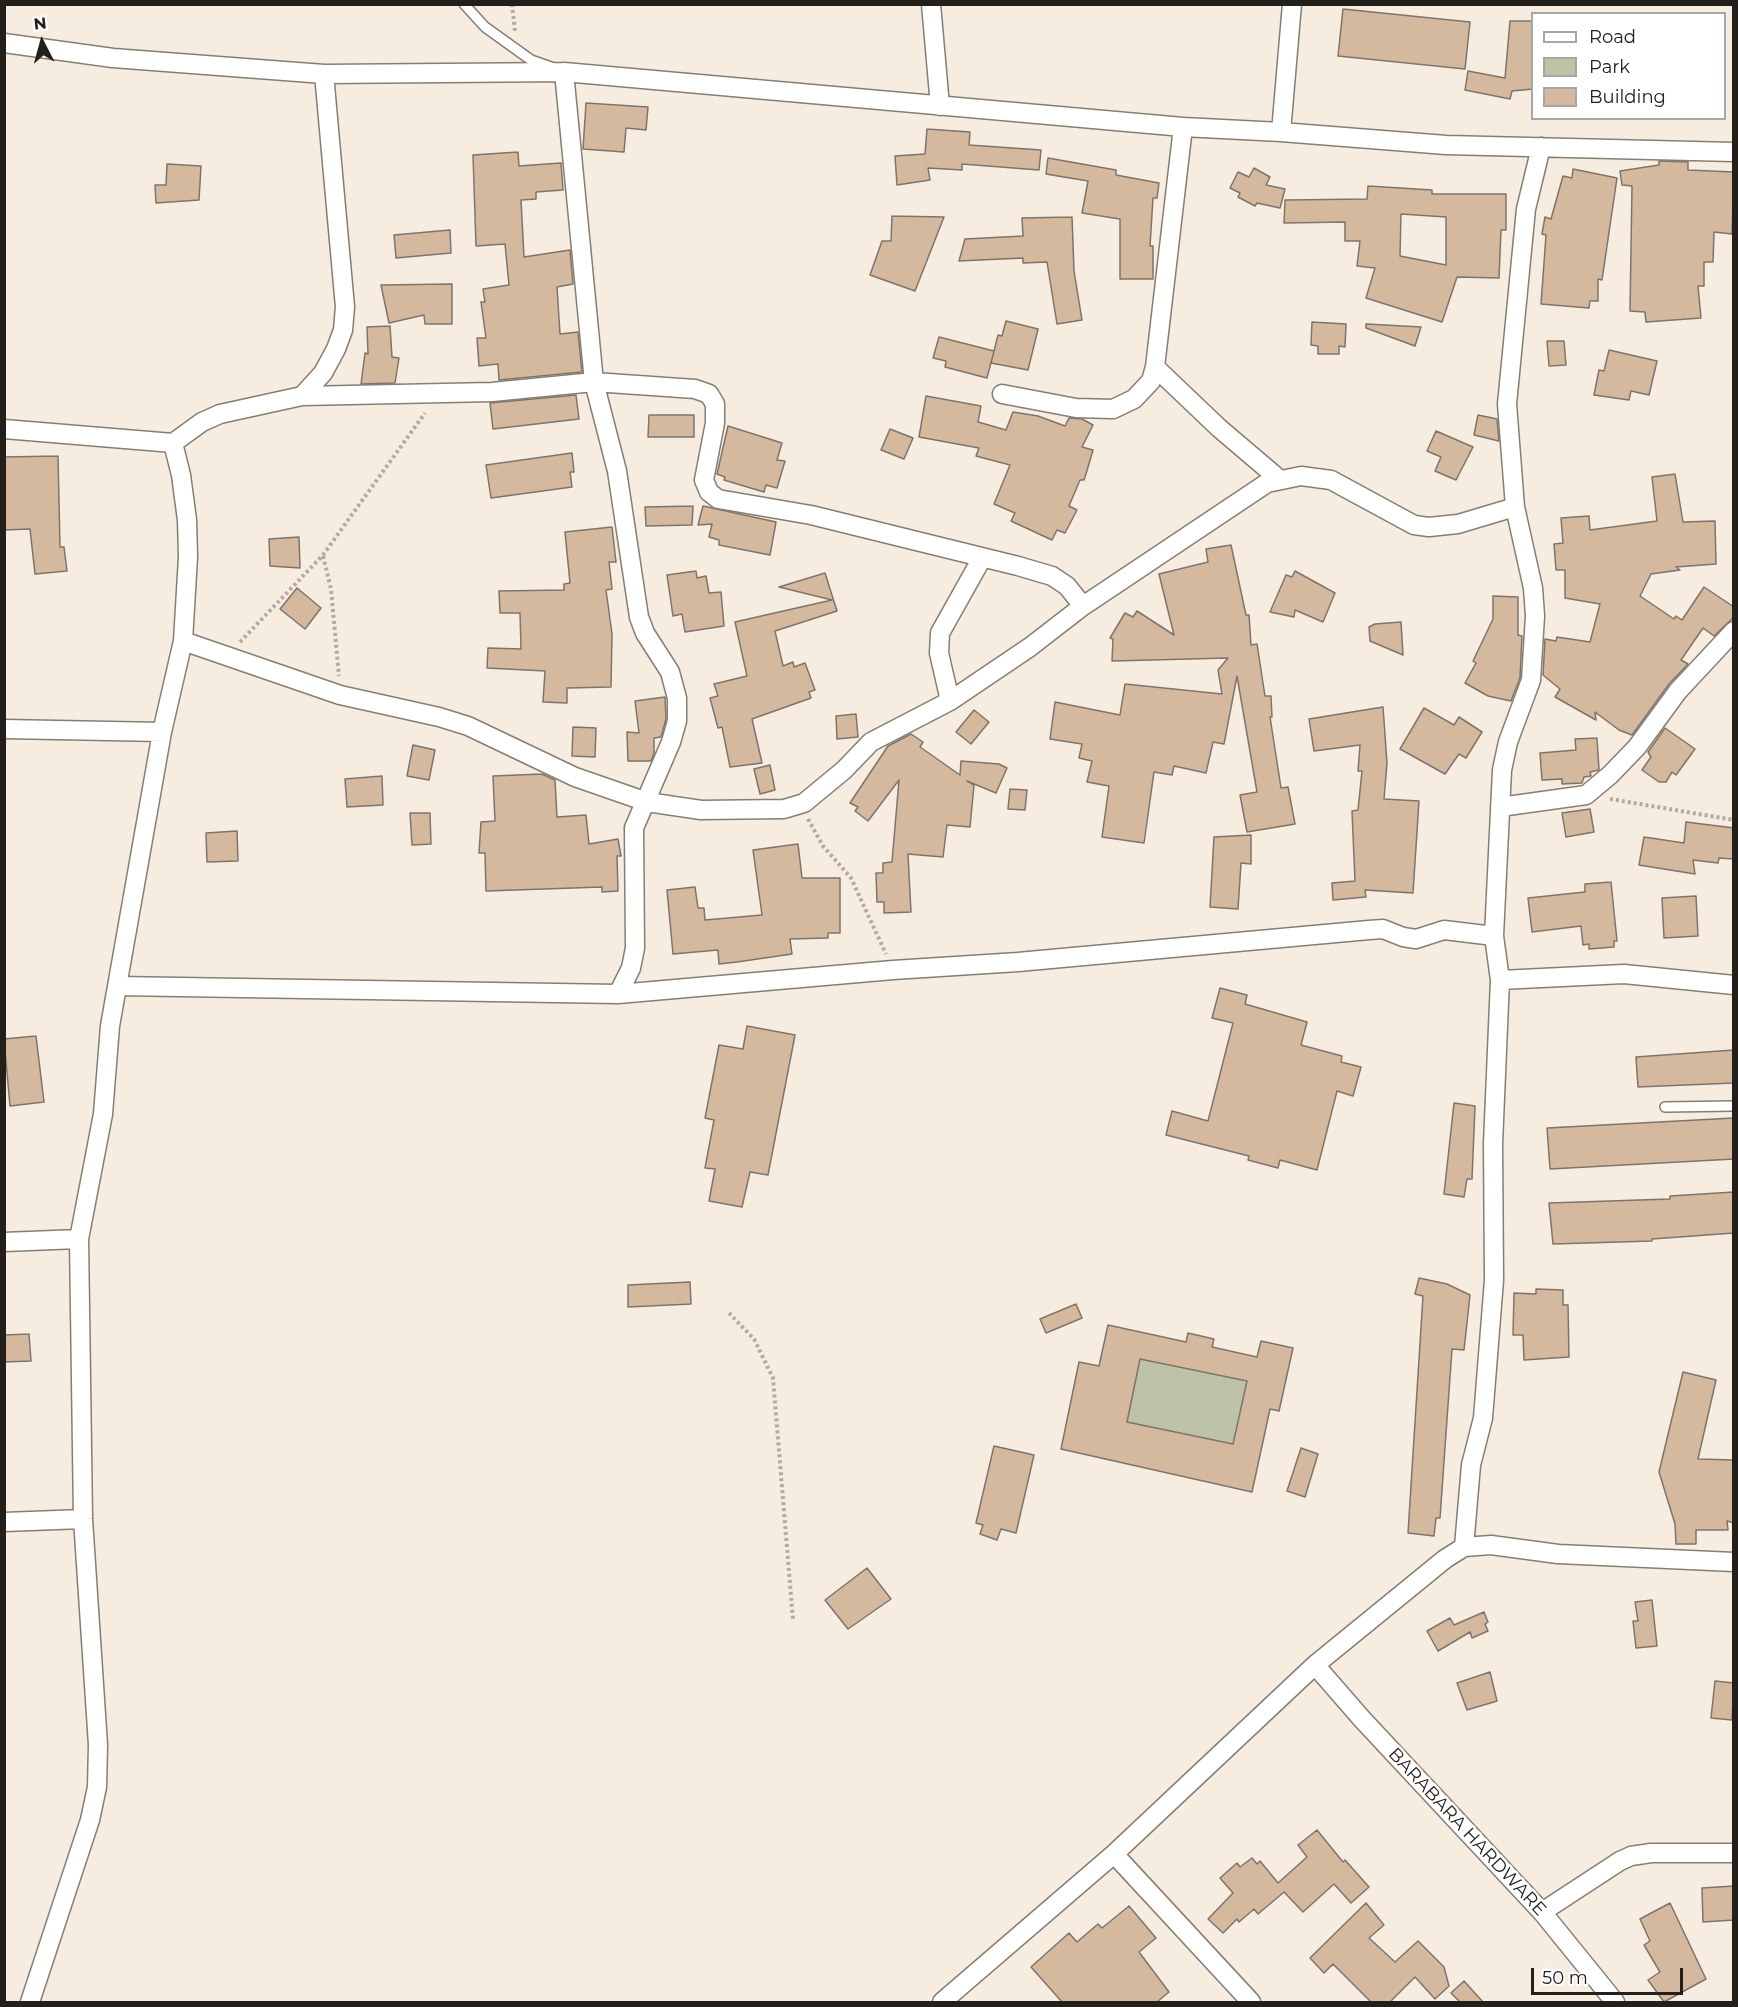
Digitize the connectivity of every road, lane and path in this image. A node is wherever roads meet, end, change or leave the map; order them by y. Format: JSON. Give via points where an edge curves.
{"nodes":[{"id":1,"x":464,"y":4,"type":"edge"},
{"id":2,"x":512,"y":4,"type":"edge"},
{"id":3,"x":931,"y":4,"type":"edge"},
{"id":4,"x":1292,"y":4,"type":"edge"},
{"id":5,"x":4,"y":43,"type":"edge"},
{"id":6,"x":518,"y":50,"type":"junction"},
{"id":7,"x":564,"y":72,"type":"junction"},
{"id":8,"x":324,"y":74,"type":"junction"},
{"id":9,"x":940,"y":106,"type":"junction"},
{"id":10,"x":1183,"y":127,"type":"junction"},
{"id":11,"x":1281,"y":132,"type":"junction"},
{"id":12,"x":1541,"y":147,"type":"junction"},
{"id":13,"x":1734,"y":152,"type":"edge"},
{"id":14,"x":1155,"y":367,"type":"junction"},
{"id":15,"x":594,"y":382,"type":"junction"},
{"id":16,"x":1002,"y":394,"type":"dead end"},
{"id":17,"x":437,"y":395,"type":"junction"},
{"id":18,"x":302,"y":396,"type":"junction"},
{"id":19,"x":4,"y":429,"type":"edge"},
{"id":20,"x":173,"y":443,"type":"junction"},
{"id":21,"x":1279,"y":479,"type":"junction"},
{"id":22,"x":1515,"y":507,"type":"junction"},
{"id":23,"x":323,"y":555,"type":"junction"},
{"id":24,"x":982,"y":558,"type":"junction"},
{"id":25,"x":1083,"y":606,"type":"junction"},
{"id":26,"x":1734,"y":631,"type":"edge"},
{"id":27,"x":183,"y":641,"type":"junction"},
{"id":28,"x":227,"y":655,"type":"junction"},
{"id":29,"x":340,"y":695,"type":"junction"},
{"id":30,"x":950,"y":701,"type":"junction"},
{"id":31,"x":4,"y":729,"type":"edge"},
{"id":32,"x":162,"y":732,"type":"junction"},
{"id":33,"x":1586,"y":795,"type":"junction"},
{"id":34,"x":647,"y":802,"type":"junction"},
{"id":35,"x":804,"y":803,"type":"junction"},
{"id":36,"x":1500,"y":807,"type":"junction"},
{"id":37,"x":1734,"y":820,"type":"edge"},
{"id":38,"x":1494,"y":936,"type":"junction"},
{"id":39,"x":893,"y":970,"type":"junction"},
{"id":40,"x":1500,"y":980,"type":"junction"},
{"id":41,"x":1734,"y":985,"type":"edge"},
{"id":42,"x":117,"y":986,"type":"junction"},
{"id":43,"x":618,"y":994,"type":"junction"},
{"id":44,"x":1734,"y":1106,"type":"edge"},
{"id":45,"x":1665,"y":1107,"type":"dead end"},
{"id":46,"x":79,"y":1239,"type":"junction"},
{"id":47,"x":4,"y":1242,"type":"edge"},
{"id":48,"x":729,"y":1313,"type":"dead end"},
{"id":49,"x":83,"y":1519,"type":"junction"},
{"id":50,"x":4,"y":1522,"type":"edge"},
{"id":51,"x":1464,"y":1548,"type":"junction"},
{"id":52,"x":1734,"y":1562,"type":"edge"},
{"id":53,"x":793,"y":1620,"type":"dead end"},
{"id":54,"x":1315,"y":1665,"type":"junction"},
{"id":55,"x":1114,"y":1854,"type":"junction"},
{"id":56,"x":1734,"y":1854,"type":"edge"},
{"id":57,"x":1542,"y":1912,"type":"junction"},
{"id":58,"x":30,"y":2002,"type":"edge"},
{"id":59,"x":942,"y":2002,"type":"edge"},
{"id":60,"x":1251,"y":2002,"type":"edge"},
{"id":61,"x":1615,"y":2002,"type":"edge"}],
"edges":[{"from":1,"to":6,"type":"lane","via":[[485,27]]},
{"from":2,"to":6,"type":"path"},
{"from":3,"to":9,"type":"street"},
{"from":4,"to":11,"type":"street"},
{"from":5,"to":8,"type":"street","via":[[113,58]]},
{"from":6,"to":7,"type":"lane","via":[[531,60]]},
{"from":7,"to":8,"type":"street"},
{"from":7,"to":9,"type":"street"},
{"from":7,"to":15,"type":"street"},
{"from":8,"to":18,"type":"street","via":[[345,307],[336,349],[323,373]]},
{"from":9,"to":10,"type":"street"},
{"from":10,"to":11,"type":"street"},
{"from":10,"to":14,"type":"street"},
{"from":11,"to":12,"type":"street","via":[[1446,145]]},
{"from":12,"to":13,"type":"street"},
{"from":12,"to":22,"type":"street","via":[[1526,209],[1507,404]]},
{"from":14,"to":16,"type":"street","via":[[1151,381],[1134,399],[1113,409],[1076,408]]},
{"from":14,"to":21,"type":"street"},
{"from":15,"to":17,"type":"street"},
{"from":15,"to":24,"type":"street","via":[[695,388],[709,394],[715,404],[715,423],[704,480],[709,492],[718,499],[811,515]]},
{"from":15,"to":34,"type":"street","via":[[617,471],[639,618],[670,672],[676,698],[677,720],[671,742]]},
{"from":17,"to":18,"type":"street"},
{"from":17,"to":23,"type":"path"},
{"from":18,"to":20,"type":"street","via":[[220,414]]},
{"from":19,"to":20,"type":"street"},
{"from":20,"to":27,"type":"street","via":[[187,520]]},
{"from":21,"to":22,"type":"street","via":[[1313,475],[1331,480],[1414,525],[1429,527],[1458,524]]},
{"from":21,"to":25,"type":"street","via":[[1252,491]]},
{"from":22,"to":36,"type":"street","via":[[1533,588],[1535,616],[1530,680],[1508,742]]},
{"from":23,"to":28,"type":"path"},
{"from":23,"to":29,"type":"path","via":[[331,589]]},
{"from":24,"to":25,"type":"street","via":[[1052,576],[1067,586]]},
{"from":24,"to":30,"type":"street","via":[[940,633],[939,653]]},
{"from":25,"to":30,"type":"street"},
{"from":26,"to":33,"type":"street","via":[[1678,691],[1637,747]]},
{"from":27,"to":28,"type":"street"},
{"from":27,"to":32,"type":"street"},
{"from":28,"to":29,"type":"street"},
{"from":29,"to":34,"type":"street","via":[[468,726],[556,768]]},
{"from":30,"to":35,"type":"street","via":[[870,742]]},
{"from":31,"to":32,"type":"street"},
{"from":32,"to":42,"type":"street"},
{"from":33,"to":36,"type":"street"},
{"from":33,"to":37,"type":"path"},
{"from":34,"to":35,"type":"street","via":[[755,812],[784,810]]},
{"from":34,"to":43,"type":"street","via":[[632,838],[632,968]]},
{"from":35,"to":39,"type":"path","via":[[817,837],[851,878]]},
{"from":36,"to":38,"type":"street"},
{"from":38,"to":39,"type":"street","via":[[1444,930],[1416,939],[1376,929]]},
{"from":38,"to":40,"type":"street"},
{"from":39,"to":43,"type":"street"},
{"from":40,"to":41,"type":"street","via":[[1624,974]]},
{"from":40,"to":51,"type":"street","via":[[1492,1144],[1494,1280],[1483,1418],[1471,1465]]},
{"from":42,"to":43,"type":"street"},
{"from":42,"to":46,"type":"street","via":[[103,1114]]},
{"from":44,"to":45,"type":"lane"},
{"from":46,"to":47,"type":"street"},
{"from":46,"to":49,"type":"street"},
{"from":48,"to":53,"type":"path","via":[[754,1339],[773,1378]]},
{"from":49,"to":50,"type":"street"},
{"from":49,"to":58,"type":"street","via":[[98,1745],[97,1787],[90,1820]]},
{"from":51,"to":52,"type":"street","via":[[1491,1545],[1568,1555]]},
{"from":51,"to":54,"type":"street","via":[[1445,1559]]},
{"from":54,"to":55,"type":"street"},
{"from":54,"to":57,"type":"street","name":"BARABARA HARDWARE"},
{"from":55,"to":59,"type":"street"},
{"from":55,"to":60,"type":"street"},
{"from":56,"to":57,"type":"street","via":[[1631,1856]]},
{"from":57,"to":61,"type":"street","name":"BARABARA HARDWARE"}]}
